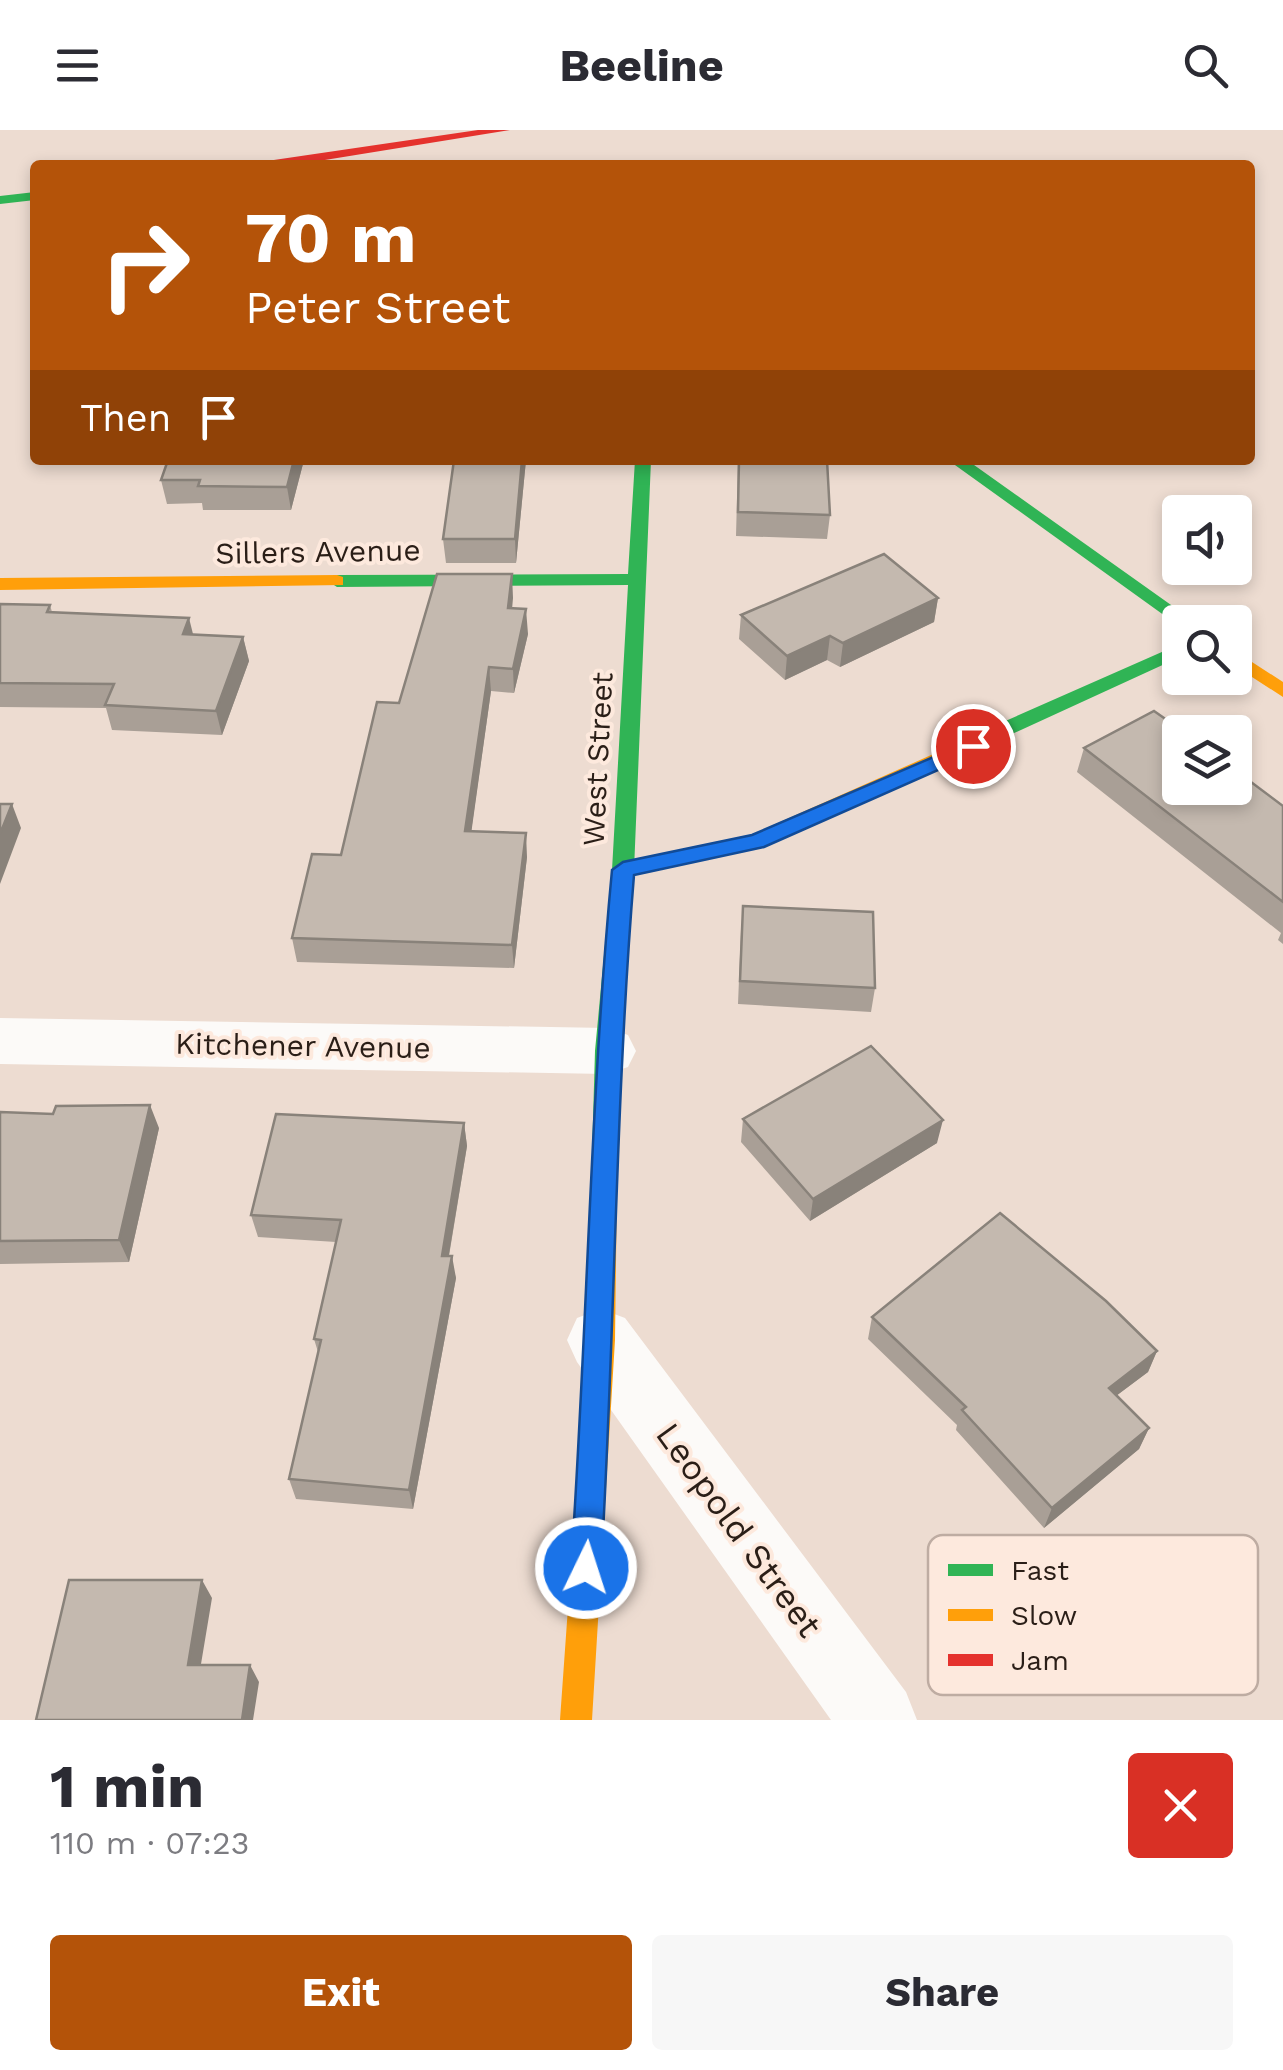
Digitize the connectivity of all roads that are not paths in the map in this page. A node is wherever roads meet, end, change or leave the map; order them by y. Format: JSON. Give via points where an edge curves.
{"nodes":[{"id":1,"x":502,"y":134,"type":"edge"},
{"id":2,"x":305,"y":160,"type":"edge"},
{"id":3,"x":30,"y":197,"type":"edge"},
{"id":4,"x":0,"y":200,"type":"edge"},
{"id":5,"x":642,"y":465,"type":"edge"},
{"id":6,"x":963,"y":465,"type":"edge"},
{"id":7,"x":637,"y":579,"type":"junction"},
{"id":8,"x":0,"y":584,"type":"edge"},
{"id":9,"x":1162,"y":605,"type":"edge"},
{"id":10,"x":1162,"y":658,"type":"edge"},
{"id":11,"x":1252,"y":669,"type":"edge"},
{"id":12,"x":1283,"y":690,"type":"edge"},
{"id":13,"x":623,"y":870,"type":"junction"},
{"id":14,"x":0,"y":1041,"type":"edge"},
{"id":15,"x":607,"y":1051,"type":"junction"},
{"id":16,"x":601,"y":1340,"type":"junction"},
{"id":17,"x":576,"y":1720,"type":"edge"},
{"id":18,"x":878,"y":1720,"type":"edge"}],
"edges":[{"from":1,"to":2,"type":"street"},
{"from":3,"to":4,"type":"street"},
{"from":5,"to":7,"type":"street","name":"West Street"},
{"from":6,"to":9,"type":"street"},
{"from":7,"to":8,"type":"street","name":"Sillers Avenue"},
{"from":7,"to":13,"type":"street","name":"West Street"},
{"from":10,"to":13,"type":"street","via":[[756,842]]},
{"from":11,"to":12,"type":"street"},
{"from":13,"to":15,"type":"street","name":"West Street"},
{"from":14,"to":15,"type":"street","name":"Kitchener Avenue"},
{"from":15,"to":16,"type":"street","name":"West Street"},
{"from":16,"to":17,"type":"street","name":"West Street"},
{"from":16,"to":18,"type":"street","name":"Leopold Street"}]}
